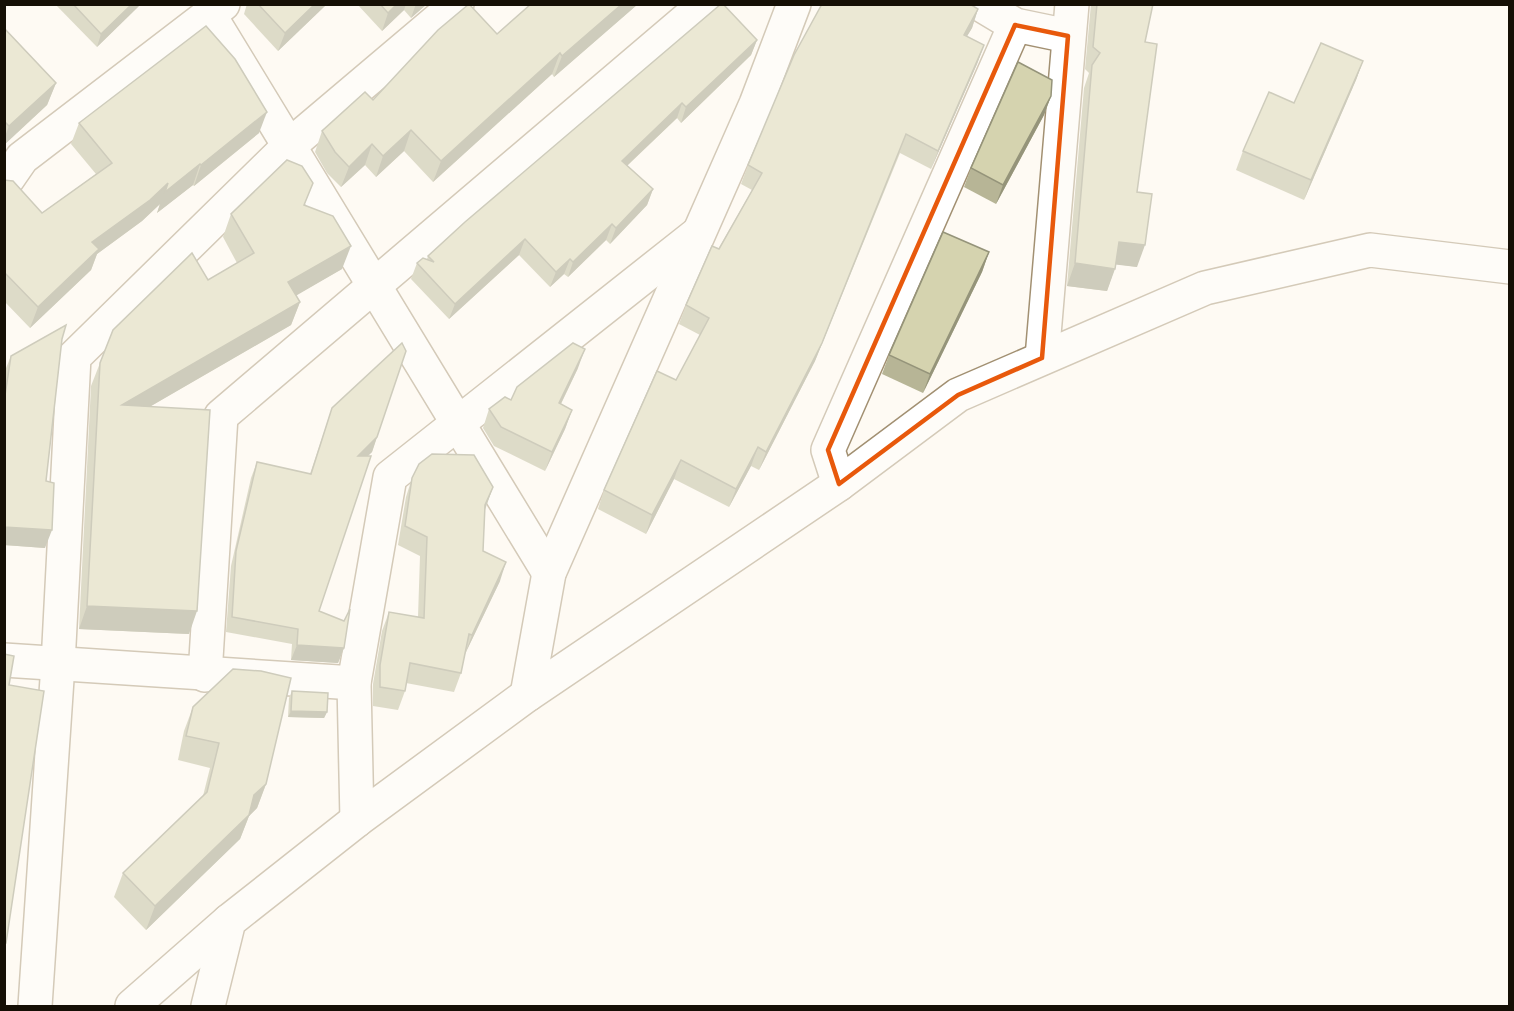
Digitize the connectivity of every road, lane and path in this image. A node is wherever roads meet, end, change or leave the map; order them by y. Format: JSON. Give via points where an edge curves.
{"nodes":[{"id":1,"x":457,"y":4,"type":"edge"},
{"id":2,"x":705,"y":4,"type":"edge"},
{"id":3,"x":794,"y":4,"type":"edge"},
{"id":4,"x":980,"y":4,"type":"edge"},
{"id":5,"x":217,"y":10,"type":"edge"},
{"id":6,"x":1070,"y":20,"type":"edge"},
{"id":7,"x":1015,"y":26,"type":"junction"},
{"id":8,"x":289,"y":146,"type":"junction"},
{"id":9,"x":4,"y":184,"type":"edge"},
{"id":10,"x":699,"y":233,"type":"junction"},
{"id":11,"x":1509,"y":267,"type":"edge"},
{"id":12,"x":374,"y":285,"type":"junction"},
{"id":13,"x":1042,"y":358,"type":"junction"},
{"id":14,"x":458,"y":424,"type":"junction"},
{"id":15,"x":839,"y":484,"type":"junction"},
{"id":16,"x":549,"y":573,"type":"junction"},
{"id":17,"x":4,"y":660,"type":"edge"},
{"id":18,"x":58,"y":664,"type":"junction"},
{"id":19,"x":205,"y":675,"type":"junction"},
{"id":20,"x":354,"y":683,"type":"junction"},
{"id":21,"x":527,"y":695,"type":"junction"},
{"id":22,"x":357,"y":820,"type":"junction"},
{"id":23,"x":229,"y":921,"type":"junction"},
{"id":24,"x":34,"y":1006,"type":"edge"},
{"id":25,"x":132,"y":1006,"type":"edge"},
{"id":26,"x":208,"y":1006,"type":"edge"}],
"edges":[{"from":1,"to":8,"type":"street"},
{"from":2,"to":12,"type":"street"},
{"from":3,"to":10,"type":"street","via":[[756,104]]},
{"from":4,"to":7,"type":"street"},
{"from":5,"to":8,"type":"street"},
{"from":5,"to":9,"type":"street","via":[[22,158]]},
{"from":6,"to":7,"type":"street"},
{"from":6,"to":13,"type":"street"},
{"from":7,"to":15,"type":"street","via":[[828,450]]},
{"from":8,"to":12,"type":"street"},
{"from":8,"to":18,"type":"street","via":[[74,357]]},
{"from":10,"to":14,"type":"street"},
{"from":10,"to":16,"type":"street"},
{"from":11,"to":13,"type":"street","via":[[1370,250],[1205,288]]},
{"from":12,"to":14,"type":"street"},
{"from":12,"to":19,"type":"street","via":[[221,416]]},
{"from":13,"to":15,"type":"street","via":[[958,395]]},
{"from":14,"to":16,"type":"street"},
{"from":14,"to":20,"type":"street","via":[[390,477]]},
{"from":15,"to":21,"type":"street"},
{"from":16,"to":21,"type":"street"},
{"from":17,"to":18,"type":"street"},
{"from":18,"to":19,"type":"street"},
{"from":18,"to":24,"type":"street"},
{"from":19,"to":20,"type":"street"},
{"from":20,"to":22,"type":"street"},
{"from":21,"to":22,"type":"street"},
{"from":22,"to":23,"type":"street"},
{"from":23,"to":25,"type":"street"},
{"from":23,"to":26,"type":"street"}]}
